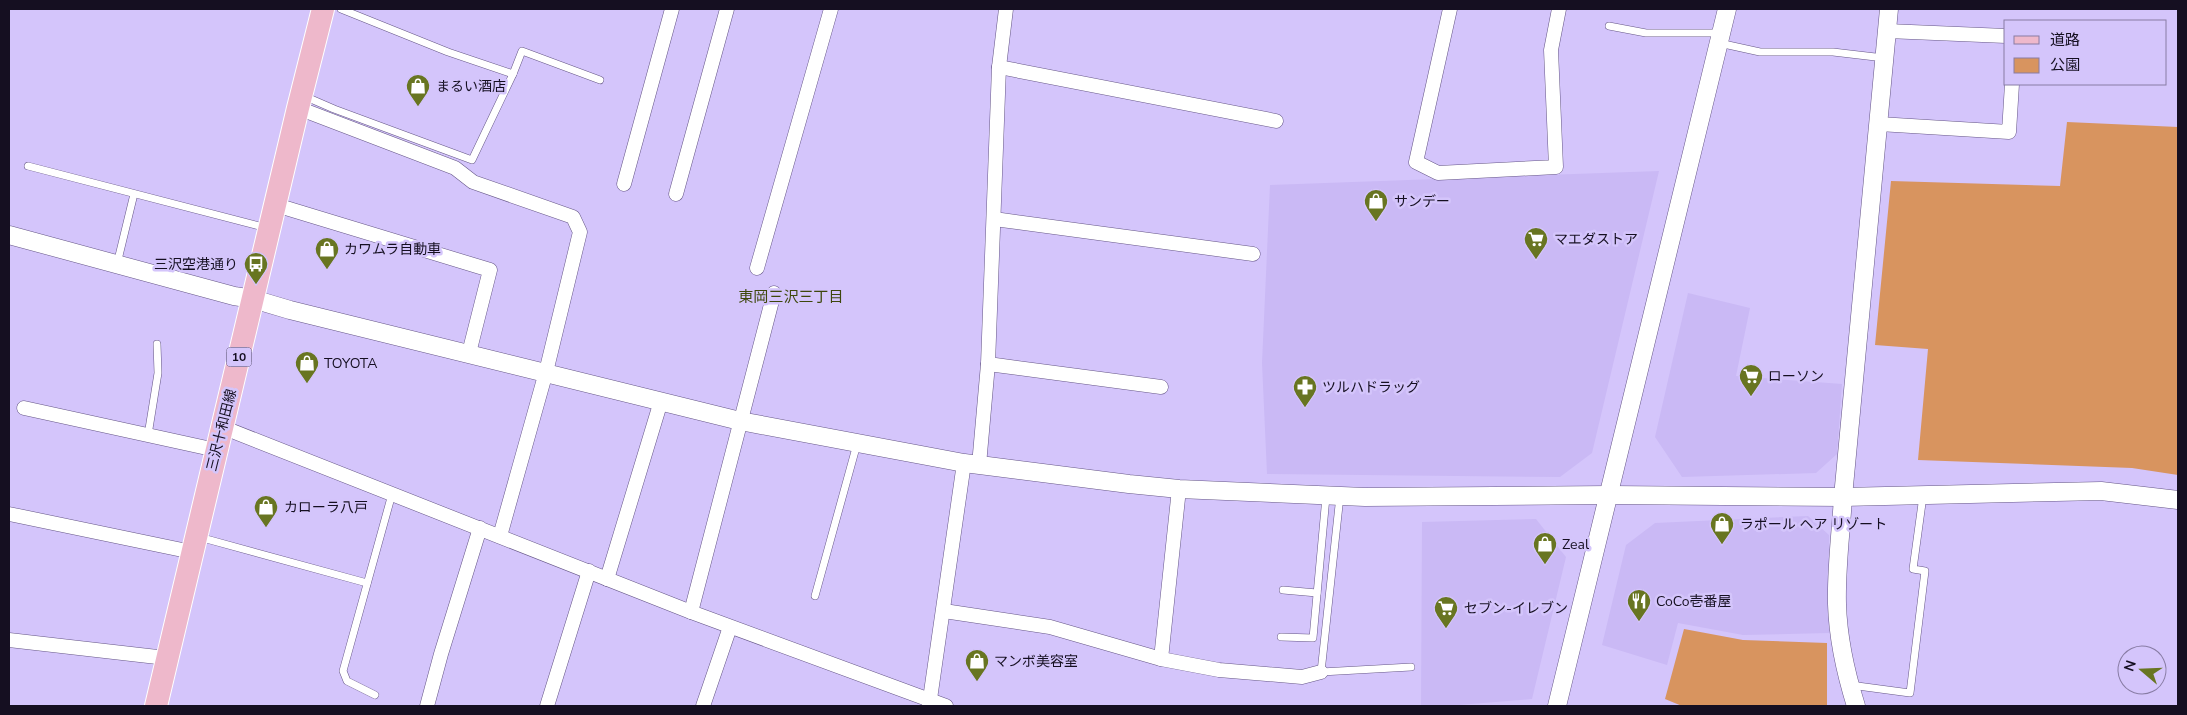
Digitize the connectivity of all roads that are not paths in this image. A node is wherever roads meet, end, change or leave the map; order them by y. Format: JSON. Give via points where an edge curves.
{"nodes":[{"id":1,"x":323,"y":9,"type":"edge"},
{"id":2,"x":341,"y":9,"type":"edge"},
{"id":3,"x":672,"y":9,"type":"edge"},
{"id":4,"x":727,"y":9,"type":"edge"},
{"id":5,"x":831,"y":9,"type":"edge"},
{"id":6,"x":1006,"y":9,"type":"edge"},
{"id":7,"x":1450,"y":9,"type":"edge"},
{"id":8,"x":1559,"y":9,"type":"edge"},
{"id":9,"x":1727,"y":9,"type":"edge"},
{"id":10,"x":1889,"y":9,"type":"edge"},
{"id":11,"x":1609,"y":26,"type":"dead end"},
{"id":12,"x":1887,"y":31,"type":"junction"},
{"id":13,"x":2004,"y":36,"type":"edge"},
{"id":14,"x":1720,"y":38,"type":"junction"},
{"id":15,"x":1885,"y":58,"type":"junction"},
{"id":16,"x":999,"y":67,"type":"junction"},
{"id":17,"x":513,"y":74,"type":"junction"},
{"id":18,"x":600,"y":80,"type":"dead end"},
{"id":19,"x":2012,"y":85,"type":"edge"},
{"id":20,"x":300,"y":101,"type":"junction"},
{"id":21,"x":1276,"y":121,"type":"dead end"},
{"id":22,"x":1879,"y":124,"type":"junction"},
{"id":23,"x":28,"y":166,"type":"dead end"},
{"id":24,"x":624,"y":184,"type":"dead end"},
{"id":25,"x":134,"y":194,"type":"junction"},
{"id":26,"x":676,"y":194,"type":"dead end"},
{"id":27,"x":276,"y":205,"type":"junction"},
{"id":28,"x":994,"y":220,"type":"junction"},
{"id":29,"x":270,"y":228,"type":"junction"},
{"id":30,"x":9,"y":235,"type":"edge"},
{"id":31,"x":1253,"y":254,"type":"dead end"},
{"id":32,"x":117,"y":265,"type":"junction"},
{"id":33,"x":757,"y":268,"type":"dead end"},
{"id":34,"x":774,"y":292,"type":"dead end"},
{"id":35,"x":253,"y":299,"type":"junction"},
{"id":36,"x":157,"y":344,"type":"dead end"},
{"id":37,"x":469,"y":353,"type":"junction"},
{"id":38,"x":988,"y":364,"type":"junction"},
{"id":39,"x":546,"y":372,"type":"junction"},
{"id":40,"x":1161,"y":387,"type":"dead end"},
{"id":41,"x":661,"y":401,"type":"junction"},
{"id":42,"x":24,"y":408,"type":"dead end"},
{"id":43,"x":740,"y":420,"type":"junction"},
{"id":44,"x":222,"y":427,"type":"junction"},
{"id":45,"x":148,"y":436,"type":"junction"},
{"id":46,"x":857,"y":443,"type":"junction"},
{"id":47,"x":216,"y":450,"type":"junction"},
{"id":48,"x":972,"y":464,"type":"junction"},
{"id":49,"x":1179,"y":488,"type":"junction"},
{"id":50,"x":392,"y":494,"type":"junction"},
{"id":51,"x":1610,"y":494,"type":"junction"},
{"id":52,"x":1923,"y":495,"type":"junction"},
{"id":53,"x":1333,"y":496,"type":"junction"},
{"id":54,"x":1843,"y":497,"type":"junction"},
{"id":55,"x":2178,"y":500,"type":"edge"},
{"id":56,"x":9,"y":514,"type":"edge"},
{"id":57,"x":480,"y":528,"type":"junction"},
{"id":58,"x":500,"y":536,"type":"junction"},
{"id":59,"x":194,"y":544,"type":"junction"},
{"id":60,"x":589,"y":571,"type":"junction"},
{"id":61,"x":607,"y":579,"type":"junction"},
{"id":62,"x":367,"y":583,"type":"junction"},
{"id":63,"x":1283,"y":590,"type":"dead end"},
{"id":64,"x":1317,"y":593,"type":"junction"},
{"id":65,"x":815,"y":596,"type":"dead end"},
{"id":66,"x":944,"y":611,"type":"junction"},
{"id":67,"x":691,"y":612,"type":"junction"},
{"id":68,"x":730,"y":627,"type":"junction"},
{"id":69,"x":1281,"y":636,"type":"dead end"},
{"id":70,"x":9,"y":640,"type":"edge"},
{"id":71,"x":166,"y":658,"type":"junction"},
{"id":72,"x":1161,"y":659,"type":"junction"},
{"id":73,"x":1411,"y":667,"type":"dead end"},
{"id":74,"x":1321,"y":672,"type":"junction"},
{"id":75,"x":1850,"y":685,"type":"junction"},
{"id":76,"x":375,"y":695,"type":"dead end"},
{"id":77,"x":930,"y":704,"type":"edge"},
{"id":78,"x":156,"y":706,"type":"edge"},
{"id":79,"x":427,"y":706,"type":"edge"},
{"id":80,"x":547,"y":706,"type":"edge"},
{"id":81,"x":703,"y":706,"type":"edge"},
{"id":82,"x":946,"y":706,"type":"edge"},
{"id":83,"x":1557,"y":706,"type":"edge"},
{"id":84,"x":1856,"y":706,"type":"edge"}],
"edges":[{"from":1,"to":20,"type":"main road","name":"三沢十和田線","number":"10"},
{"from":2,"to":17,"type":"lane"},
{"from":3,"to":24,"type":"street"},
{"from":4,"to":26,"type":"street"},
{"from":5,"to":33,"type":"street"},
{"from":6,"to":16,"type":"street"},
{"from":7,"to":8,"type":"street","via":[[1416,162],[1438,173],[1556,167],[1551,50]]},
{"from":9,"to":14,"type":"street"},
{"from":10,"to":12,"type":"street"},
{"from":11,"to":14,"type":"lane","via":[[1646,33]]},
{"from":12,"to":13,"type":"street"},
{"from":12,"to":15,"type":"street"},
{"from":14,"to":15,"type":"lane","via":[[1760,52],[1833,52]]},
{"from":14,"to":51,"type":"street"},
{"from":15,"to":22,"type":"street"},
{"from":16,"to":21,"type":"street"},
{"from":16,"to":28,"type":"street"},
{"from":17,"to":18,"type":"lane","via":[[522,51]]},
{"from":17,"to":20,"type":"lane","via":[[472,160],[334,109]]},
{"from":19,"to":22,"type":"street","via":[[2009,132]]},
{"from":20,"to":27,"type":"main road","name":"三沢十和田線","number":"10"},
{"from":20,"to":39,"type":"street","via":[[455,168],[473,182],[573,217],[580,232]]},
{"from":22,"to":54,"type":"street"},
{"from":23,"to":25,"type":"lane"},
{"from":25,"to":29,"type":"lane"},
{"from":25,"to":32,"type":"lane"},
{"from":27,"to":29,"type":"main road","name":"三沢十和田線","number":"10"},
{"from":27,"to":37,"type":"street","via":[[490,270]]},
{"from":28,"to":31,"type":"street"},
{"from":28,"to":38,"type":"street"},
{"from":29,"to":35,"type":"main road","name":"三沢十和田線","number":"10"},
{"from":30,"to":32,"type":"street"},
{"from":32,"to":35,"type":"street"},
{"from":34,"to":43,"type":"street"},
{"from":35,"to":37,"type":"street"},
{"from":35,"to":44,"type":"main road","name":"三沢十和田線","number":"10"},
{"from":36,"to":45,"type":"lane","via":[[158,373]]},
{"from":37,"to":39,"type":"street"},
{"from":38,"to":40,"type":"street"},
{"from":38,"to":48,"type":"street"},
{"from":39,"to":41,"type":"street"},
{"from":39,"to":58,"type":"street"},
{"from":41,"to":43,"type":"street"},
{"from":41,"to":61,"type":"street"},
{"from":42,"to":45,"type":"street"},
{"from":43,"to":46,"type":"street"},
{"from":43,"to":67,"type":"street"},
{"from":44,"to":47,"type":"main road","name":"三沢十和田線","number":"10"},
{"from":44,"to":50,"type":"street"},
{"from":45,"to":47,"type":"street"},
{"from":46,"to":48,"type":"street"},
{"from":46,"to":65,"type":"lane"},
{"from":47,"to":59,"type":"main road","name":"三沢十和田線","number":"10"},
{"from":48,"to":49,"type":"street"},
{"from":48,"to":66,"type":"street"},
{"from":49,"to":53,"type":"street"},
{"from":49,"to":72,"type":"street"},
{"from":50,"to":57,"type":"street"},
{"from":50,"to":62,"type":"lane"},
{"from":51,"to":53,"type":"street"},
{"from":51,"to":54,"type":"street"},
{"from":51,"to":83,"type":"street"},
{"from":52,"to":54,"type":"street"},
{"from":52,"to":55,"type":"street","via":[[2101,491]]},
{"from":52,"to":75,"type":"lane","via":[[1913,569],[1925,571],[1910,693]]},
{"from":53,"to":64,"type":"lane"},
{"from":53,"to":74,"type":"lane"},
{"from":54,"to":75,"type":"street","via":[[1837,605]]},
{"from":56,"to":59,"type":"street"},
{"from":57,"to":58,"type":"street"},
{"from":57,"to":79,"type":"street"},
{"from":58,"to":60,"type":"street"},
{"from":59,"to":62,"type":"lane"},
{"from":59,"to":71,"type":"main road","name":"三沢十和田線","number":"10"},
{"from":60,"to":61,"type":"street"},
{"from":60,"to":80,"type":"street"},
{"from":61,"to":67,"type":"street"},
{"from":62,"to":76,"type":"lane","via":[[343,671],[347,682]]},
{"from":63,"to":64,"type":"lane"},
{"from":64,"to":69,"type":"lane","via":[[1313,638]]},
{"from":66,"to":72,"type":"street","via":[[1050,627]]},
{"from":66,"to":77,"type":"street"},
{"from":67,"to":68,"type":"street"},
{"from":68,"to":77,"type":"street"},
{"from":68,"to":81,"type":"street"},
{"from":70,"to":71,"type":"street"},
{"from":71,"to":78,"type":"main road","name":"三沢十和田線","number":"10"},
{"from":72,"to":74,"type":"street","via":[[1219,670],[1302,677]]},
{"from":73,"to":74,"type":"lane"},
{"from":75,"to":84,"type":"street"},
{"from":77,"to":82,"type":"street"}]}
